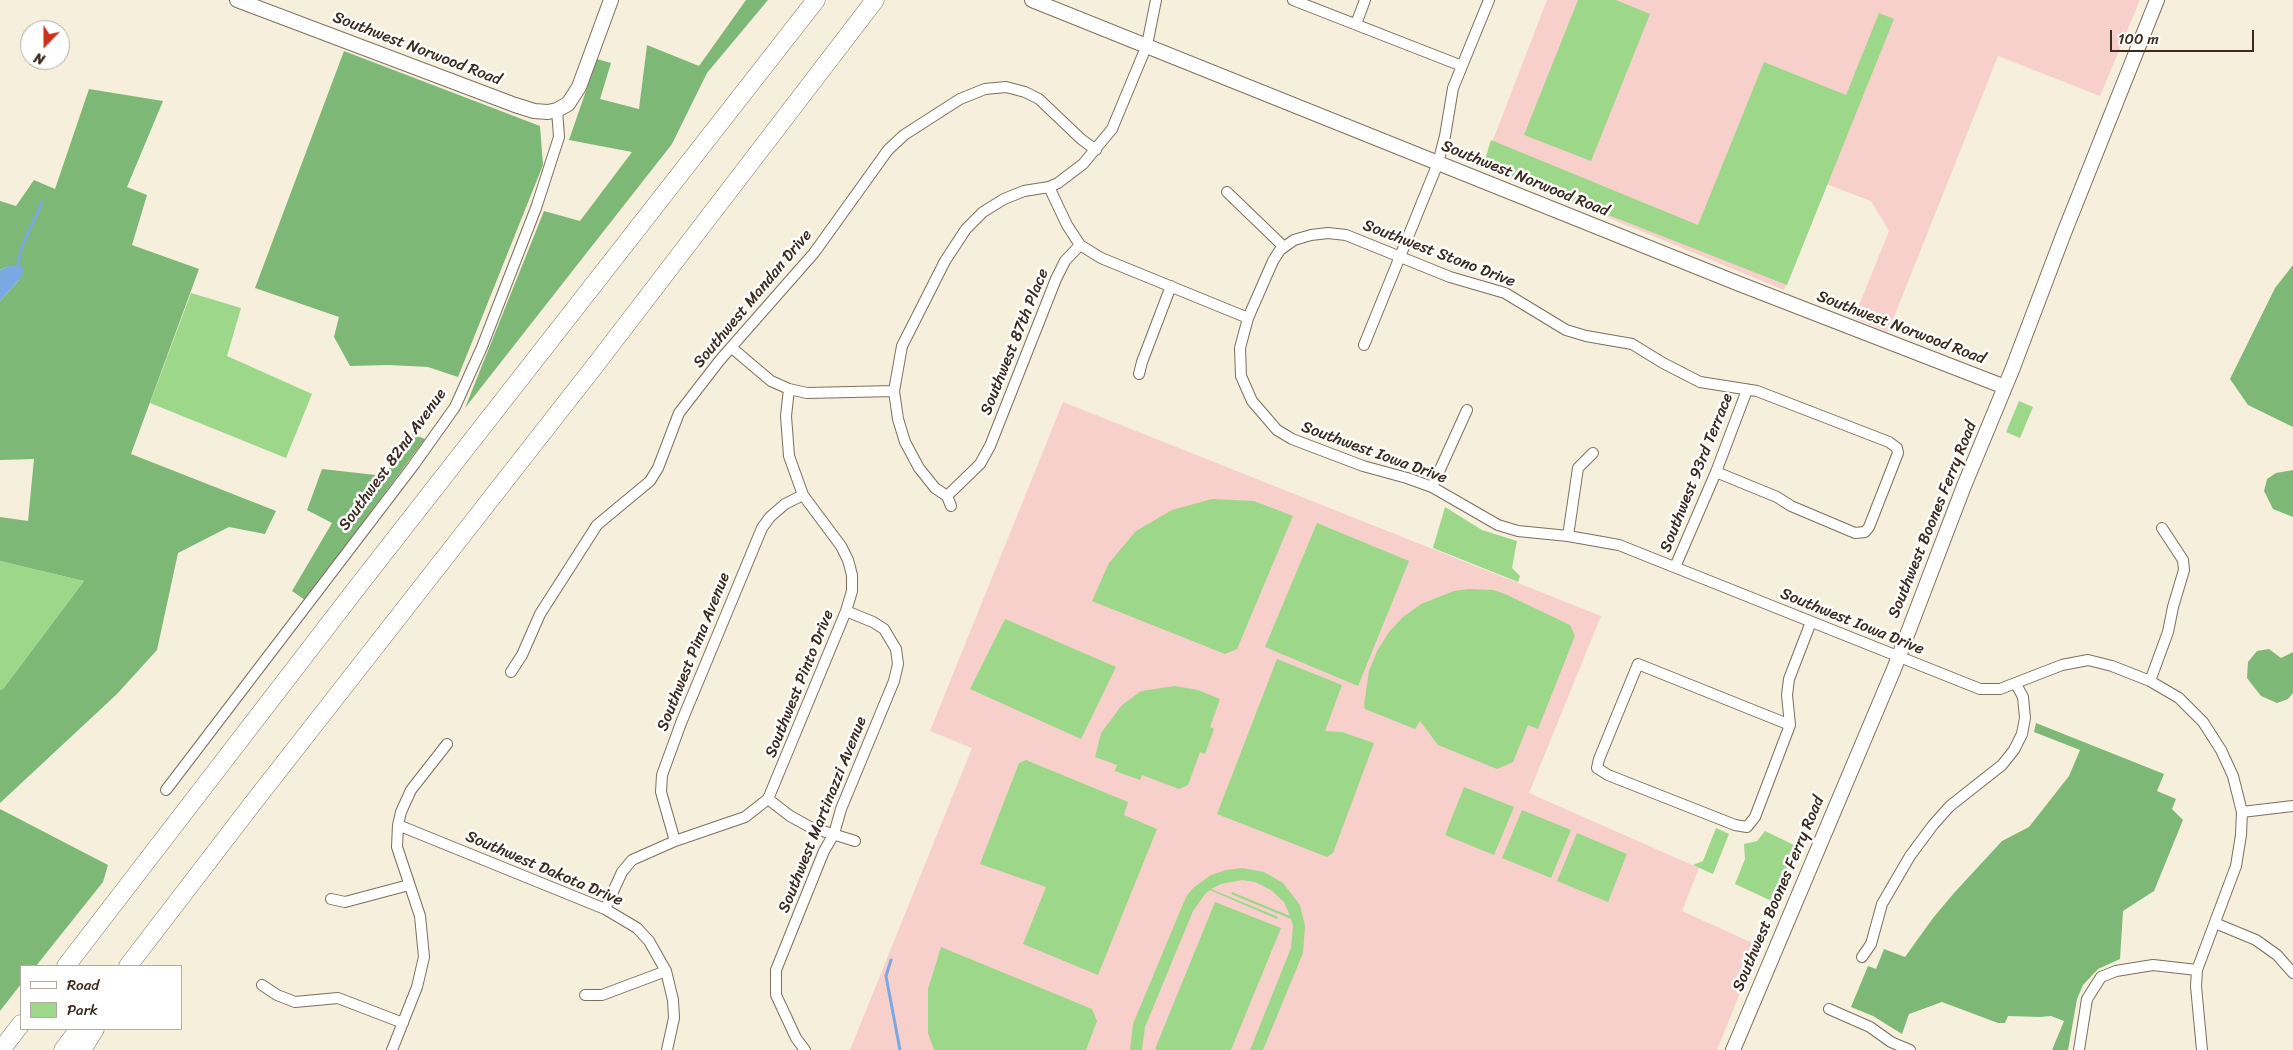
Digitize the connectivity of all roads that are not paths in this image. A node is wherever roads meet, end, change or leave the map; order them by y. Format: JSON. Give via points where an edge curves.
{"nodes":[{"id":1,"x":237,"y":0,"type":"edge"},
{"id":2,"x":611,"y":0,"type":"edge"},
{"id":3,"x":816,"y":0,"type":"edge"},
{"id":4,"x":875,"y":0,"type":"edge"},
{"id":5,"x":1032,"y":0,"type":"edge"},
{"id":6,"x":1156,"y":0,"type":"edge"},
{"id":7,"x":1293,"y":0,"type":"edge"},
{"id":8,"x":1365,"y":0,"type":"edge"},
{"id":9,"x":1489,"y":0,"type":"edge"},
{"id":10,"x":2157,"y":0,"type":"edge"},
{"id":11,"x":1356,"y":24,"type":"junction"},
{"id":12,"x":1147,"y":45,"type":"junction"},
{"id":13,"x":1462,"y":66,"type":"junction"},
{"id":14,"x":558,"y":110,"type":"junction"},
{"id":15,"x":1096,"y":150,"type":"junction"},
{"id":16,"x":1438,"y":163,"type":"junction"},
{"id":17,"x":1049,"y":187,"type":"junction"},
{"id":18,"x":1227,"y":192,"type":"dead end"},
{"id":19,"x":1080,"y":245,"type":"junction"},
{"id":20,"x":1284,"y":247,"type":"junction"},
{"id":21,"x":1400,"y":258,"type":"junction"},
{"id":22,"x":1171,"y":286,"type":"junction"},
{"id":23,"x":1248,"y":318,"type":"junction"},
{"id":24,"x":1364,"y":345,"type":"dead end"},
{"id":25,"x":732,"y":348,"type":"junction"},
{"id":26,"x":1139,"y":374,"type":"dead end"},
{"id":27,"x":2005,"y":387,"type":"junction"},
{"id":28,"x":789,"y":389,"type":"junction"},
{"id":29,"x":1748,"y":390,"type":"junction"},
{"id":30,"x":894,"y":391,"type":"junction"},
{"id":31,"x":1467,"y":410,"type":"dead end"},
{"id":32,"x":1593,"y":453,"type":"dead end"},
{"id":33,"x":1716,"y":472,"type":"junction"},
{"id":34,"x":1432,"y":487,"type":"junction"},
{"id":35,"x":803,"y":495,"type":"junction"},
{"id":36,"x":947,"y":496,"type":"junction"},
{"id":37,"x":951,"y":506,"type":"dead end"},
{"id":38,"x":2162,"y":528,"type":"dead end"},
{"id":39,"x":1568,"y":536,"type":"junction"},
{"id":40,"x":1675,"y":567,"type":"junction"},
{"id":41,"x":846,"y":611,"type":"junction"},
{"id":42,"x":1811,"y":622,"type":"junction"},
{"id":43,"x":1898,"y":656,"type":"junction"},
{"id":44,"x":511,"y":672,"type":"dead end"},
{"id":45,"x":2150,"y":680,"type":"junction"},
{"id":46,"x":2016,"y":684,"type":"junction"},
{"id":47,"x":1790,"y":725,"type":"junction"},
{"id":48,"x":447,"y":744,"type":"dead end"},
{"id":49,"x":166,"y":790,"type":"dead end"},
{"id":50,"x":768,"y":798,"type":"junction"},
{"id":51,"x":2293,"y":806,"type":"edge"},
{"id":52,"x":2242,"y":812,"type":"junction"},
{"id":53,"x":398,"y":825,"type":"junction"},
{"id":54,"x":834,"y":834,"type":"junction"},
{"id":55,"x":676,"y":841,"type":"junction"},
{"id":56,"x":855,"y":841,"type":"dead end"},
{"id":57,"x":409,"y":886,"type":"junction"},
{"id":58,"x":331,"y":899,"type":"dead end"},
{"id":59,"x":605,"y":909,"type":"junction"},
{"id":60,"x":166,"y":917,"type":"junction"},
{"id":61,"x":2215,"y":923,"type":"junction"},
{"id":62,"x":1862,"y":957,"type":"dead end"},
{"id":63,"x":67,"y":965,"type":"edge"},
{"id":64,"x":129,"y":965,"type":"edge"},
{"id":65,"x":136,"y":965,"type":"edge"},
{"id":66,"x":2198,"y":970,"type":"junction"},
{"id":67,"x":666,"y":971,"type":"junction"},
{"id":68,"x":2293,"y":972,"type":"edge"},
{"id":69,"x":262,"y":985,"type":"dead end"},
{"id":70,"x":585,"y":995,"type":"dead end"},
{"id":71,"x":1829,"y":1009,"type":"dead end"},
{"id":72,"x":403,"y":1023,"type":"junction"},
{"id":73,"x":20,"y":1025,"type":"edge"},
{"id":74,"x":78,"y":1030,"type":"edge"},
{"id":75,"x":94,"y":1030,"type":"edge"},
{"id":76,"x":1,"y":1050,"type":"edge"},
{"id":77,"x":63,"y":1050,"type":"edge"},
{"id":78,"x":82,"y":1050,"type":"edge"},
{"id":79,"x":392,"y":1050,"type":"edge"},
{"id":80,"x":668,"y":1050,"type":"edge"},
{"id":81,"x":805,"y":1050,"type":"edge"},
{"id":82,"x":1733,"y":1050,"type":"edge"},
{"id":83,"x":1910,"y":1050,"type":"edge"},
{"id":84,"x":2080,"y":1050,"type":"edge"},
{"id":85,"x":2202,"y":1050,"type":"edge"}],
"edges":[{"from":1,"to":14,"type":"street","name":"Southwest Norwood Road","via":[[515,105],[534,111]]},
{"from":2,"to":14,"type":"street","via":[[579,87],[573,98]]},
{"from":3,"to":63,"type":"highway"},
{"from":4,"to":60,"type":"highway"},
{"from":5,"to":12,"type":"street","name":"Southwest Norwood Road"},
{"from":6,"to":12,"type":"street"},
{"from":7,"to":11,"type":"street"},
{"from":8,"to":11,"type":"street"},
{"from":9,"to":13,"type":"street"},
{"from":10,"to":27,"type":"street","name":"Southwest Boones Ferry Road"},
{"from":11,"to":13,"type":"street"},
{"from":12,"to":15,"type":"street","via":[[1112,129]]},
{"from":12,"to":16,"type":"street","name":"Southwest Norwood Road"},
{"from":13,"to":16,"type":"street","via":[[1449,103]]},
{"from":14,"to":49,"type":"street","name":"Southwest 82nd Avenue","via":[[559,137],[536,208],[455,407]]},
{"from":15,"to":17,"type":"street","via":[[1083,164]]},
{"from":15,"to":25,"type":"street","name":"Southwest Mandan Drive","via":[[1039,99],[1025,92],[1006,87],[985,89],[960,99],[904,135],[888,150],[814,253]]},
{"from":16,"to":21,"type":"street"},
{"from":16,"to":27,"type":"street","name":"Southwest Norwood Road"},
{"from":17,"to":19,"type":"street"},
{"from":17,"to":30,"type":"street","via":[[1004,199],[983,212],[966,229],[945,261],[902,346]]},
{"from":18,"to":20,"type":"street"},
{"from":19,"to":22,"type":"street","via":[[1101,258]]},
{"from":19,"to":36,"type":"street","name":"Southwest 87th Place","via":[[1065,261],[1056,279],[990,446],[980,464]]},
{"from":20,"to":21,"type":"street","name":"Southwest Stono Drive","via":[[1294,240],[1328,233],[1346,235]]},
{"from":20,"to":23,"type":"street","via":[[1273,261]]},
{"from":21,"to":24,"type":"street"},
{"from":21,"to":29,"type":"street","name":"Southwest Stono Drive","via":[[1505,293],[1566,330],[1632,344],[1700,382]]},
{"from":22,"to":23,"type":"street"},
{"from":22,"to":26,"type":"street"},
{"from":23,"to":34,"type":"street","name":"Southwest Iowa Drive","via":[[1240,348],[1242,381],[1252,401],[1277,430],[1292,439],[1363,466]]},
{"from":25,"to":28,"type":"street","via":[[771,381]]},
{"from":25,"to":44,"type":"street","name":"Southwest Mandan Drive","via":[[679,413],[650,481],[600,521],[591,534],[540,614]]},
{"from":27,"to":43,"type":"street","name":"Southwest Boones Ferry Road"},
{"from":28,"to":30,"type":"street","via":[[807,393]]},
{"from":28,"to":35,"type":"street","name":"Southwest Pinto Drive","via":[[786,416],[789,456]]},
{"from":29,"to":33,"type":"street","name":"Southwest 93rd Terrace"},
{"from":29,"to":33,"type":"street","name":"Southwest Stono Drive","via":[[1888,442],[1897,448],[1896,459],[1869,527],[1865,532],[1855,533]]},
{"from":30,"to":36,"type":"street","via":[[898,419],[919,468],[935,488]]},
{"from":31,"to":34,"type":"street"},
{"from":32,"to":39,"type":"street","via":[[1578,468]]},
{"from":33,"to":40,"type":"street","name":"Southwest 93rd Terrace"},
{"from":34,"to":39,"type":"street","name":"Southwest Iowa Drive","via":[[1498,525]]},
{"from":35,"to":41,"type":"street","name":"Southwest Pinto Drive","via":[[848,560],[852,591]]},
{"from":35,"to":55,"type":"street","name":"Southwest Pima Avenue","via":[[786,504],[762,528],[681,723],[662,775],[661,792]]},
{"from":36,"to":37,"type":"street"},
{"from":38,"to":45,"type":"street","via":[[2183,560],[2184,570],[2168,632]]},
{"from":39,"to":40,"type":"street","name":"Southwest Iowa Drive","via":[[1618,545]]},
{"from":40,"to":42,"type":"street","name":"Southwest Iowa Drive"},
{"from":41,"to":50,"type":"street","name":"Southwest Pinto Drive"},
{"from":41,"to":54,"type":"street","name":"Southwest Martinazzi Avenue","via":[[884,629],[896,648],[898,664]]},
{"from":42,"to":43,"type":"street","name":"Southwest Iowa Drive"},
{"from":42,"to":47,"type":"street","via":[[1789,680]]},
{"from":43,"to":46,"type":"street","name":"Southwest Iowa Drive","via":[[1980,689],[2000,689]]},
{"from":43,"to":82,"type":"street","name":"Southwest Boones Ferry Road"},
{"from":45,"to":46,"type":"street","name":"Southwest Iowa Drive","via":[[2088,660],[2062,665]]},
{"from":45,"to":52,"type":"street","name":"Southwest Iowa Drive","via":[[2179,698],[2203,722],[2233,776]]},
{"from":46,"to":62,"type":"street","via":[[2023,697],[2026,718],[2014,750],[2002,766],[1950,806],[1916,848],[1882,904],[1871,944]]},
{"from":47,"to":47,"type":"street","via":[[1755,817],[1747,827],[1608,775],[1598,768],[1638,664]]},
{"from":48,"to":53,"type":"street","via":[[411,790]]},
{"from":50,"to":54,"type":"street","via":[[810,827]]},
{"from":50,"to":55,"type":"street","name":"Southwest Pinto Drive","via":[[745,817]]},
{"from":51,"to":52,"type":"street"},
{"from":52,"to":61,"type":"street","name":"Southwest Iowa Drive","via":[[2236,866]]},
{"from":53,"to":57,"type":"street","via":[[397,847]]},
{"from":53,"to":59,"type":"street","name":"Southwest Dakota Drive"},
{"from":54,"to":56,"type":"street"},
{"from":54,"to":81,"type":"street","name":"Southwest Martinazzi Avenue","via":[[824,851],[774,977],[776,995]]},
{"from":55,"to":59,"type":"street","name":"Southwest Pinto Drive","via":[[632,860],[622,872]]},
{"from":57,"to":58,"type":"street","via":[[345,902]]},
{"from":57,"to":72,"type":"street","via":[[420,916],[424,957]]},
{"from":59,"to":67,"type":"street","name":"Southwest Dakota Drive","via":[[637,928],[649,940]]},
{"from":60,"to":64,"type":"highway"},
{"from":60,"to":65,"type":"highway"},
{"from":61,"to":66,"type":"street","name":"Southwest Iowa Drive"},
{"from":61,"to":68,"type":"street","via":[[2256,940],[2277,954]]},
{"from":66,"to":84,"type":"street","via":[[2153,966],[2116,971],[2100,977],[2087,999]]},
{"from":66,"to":85,"type":"street","name":"Southwest Iowa Drive","via":[[2197,1001]]},
{"from":67,"to":70,"type":"street","via":[[602,996]]},
{"from":67,"to":80,"type":"street","name":"Southwest Dakota Drive","via":[[674,1018]]},
{"from":69,"to":72,"type":"street","via":[[295,1002],[338,998]]},
{"from":71,"to":83,"type":"street"},
{"from":72,"to":79,"type":"street"},
{"from":73,"to":76,"type":"highway"},
{"from":74,"to":77,"type":"highway"},
{"from":75,"to":78,"type":"highway"}]}
